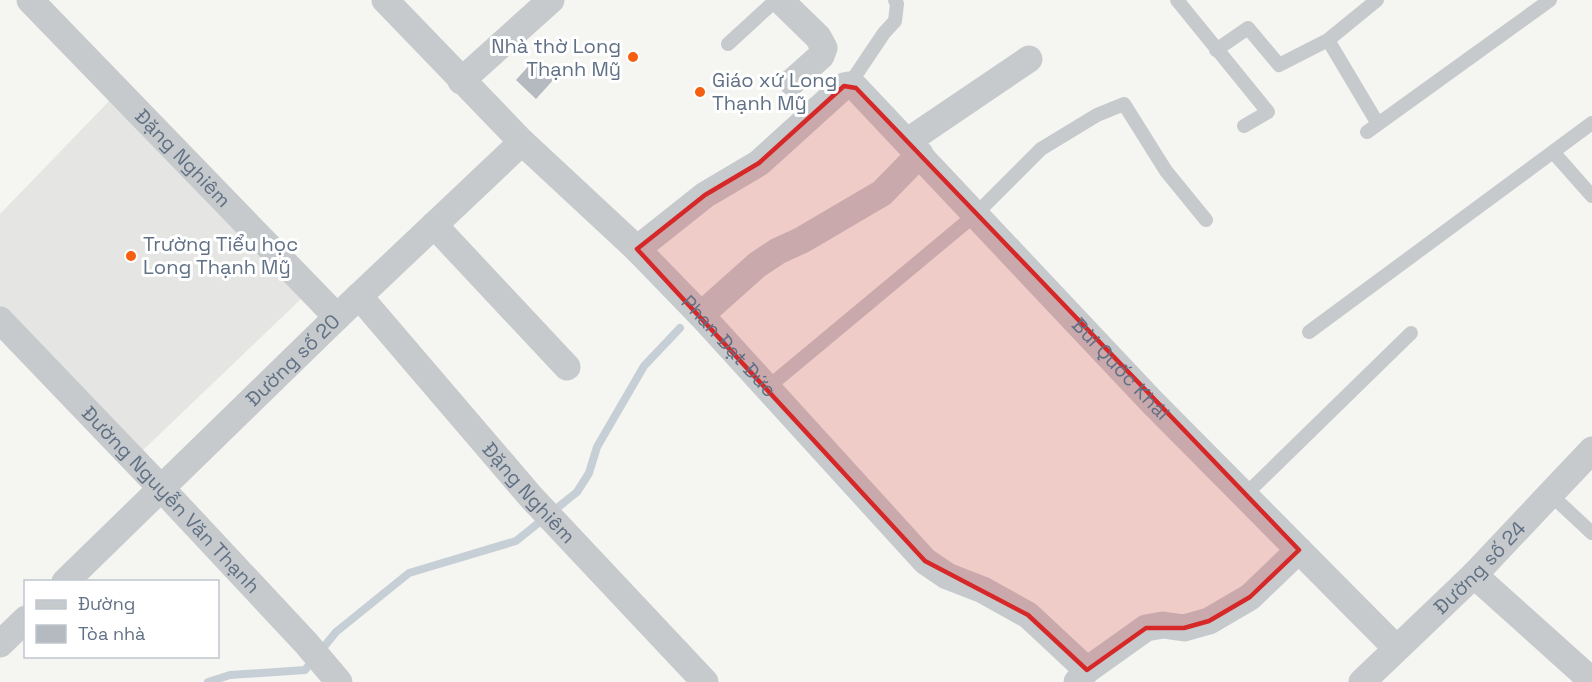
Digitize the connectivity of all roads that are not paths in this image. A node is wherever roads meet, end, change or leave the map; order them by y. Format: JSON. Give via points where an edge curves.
{"nodes":[{"id":1,"x":30,"y":0,"type":"edge"},
{"id":2,"x":385,"y":0,"type":"edge"},
{"id":3,"x":551,"y":0,"type":"edge"},
{"id":4,"x":778,"y":0,"type":"edge"},
{"id":5,"x":895,"y":0,"type":"edge"},
{"id":6,"x":1177,"y":0,"type":"edge"},
{"id":7,"x":1377,"y":0,"type":"edge"},
{"id":8,"x":1550,"y":0,"type":"edge"},
{"id":9,"x":1328,"y":40,"type":"junction"},
{"id":10,"x":728,"y":44,"type":"dead end"},
{"id":11,"x":1216,"y":50,"type":"junction"},
{"id":12,"x":1029,"y":58,"type":"dead end"},
{"id":13,"x":461,"y":81,"type":"junction"},
{"id":14,"x":792,"y":82,"type":"dead end"},
{"id":15,"x":849,"y":85,"type":"junction"},
{"id":16,"x":1592,"y":123,"type":"edge"},
{"id":17,"x":1244,"y":126,"type":"dead end"},
{"id":18,"x":522,"y":142,"type":"junction"},
{"id":19,"x":914,"y":148,"type":"junction"},
{"id":20,"x":1553,"y":152,"type":"junction"},
{"id":21,"x":1592,"y":196,"type":"edge"},
{"id":22,"x":976,"y":214,"type":"junction"},
{"id":23,"x":1206,"y":220,"type":"dead end"},
{"id":24,"x":434,"y":225,"type":"junction"},
{"id":25,"x":637,"y":249,"type":"junction"},
{"id":26,"x":359,"y":296,"type":"junction"},
{"id":27,"x":337,"y":317,"type":"junction"},
{"id":28,"x":702,"y":317,"type":"junction"},
{"id":29,"x":0,"y":320,"type":"edge"},
{"id":30,"x":1309,"y":332,"type":"dead end"},
{"id":31,"x":1411,"y":333,"type":"dead end"},
{"id":32,"x":567,"y":367,"type":"dead end"},
{"id":33,"x":767,"y":388,"type":"junction"},
{"id":34,"x":1592,"y":450,"type":"edge"},
{"id":35,"x":162,"y":489,"type":"junction"},
{"id":36,"x":1551,"y":495,"type":"junction"},
{"id":37,"x":1244,"y":496,"type":"junction"},
{"id":38,"x":1592,"y":533,"type":"edge"},
{"id":39,"x":1299,"y":550,"type":"junction"},
{"id":40,"x":1474,"y":575,"type":"junction"},
{"id":41,"x":67,"y":580,"type":"edge"},
{"id":42,"x":24,"y":621,"type":"edge"},
{"id":43,"x":0,"y":644,"type":"edge"},
{"id":44,"x":1396,"y":648,"type":"junction"},
{"id":45,"x":334,"y":676,"type":"edge"},
{"id":46,"x":1082,"y":676,"type":"edge"},
{"id":47,"x":1592,"y":681,"type":"edge"},
{"id":48,"x":705,"y":682,"type":"edge"},
{"id":49,"x":1362,"y":682,"type":"edge"}],
"edges":[{"from":1,"to":27,"type":"street","name":"Đặng Nghiêm"},
{"from":2,"to":13,"type":"street","name":"Phan Đạt Đức"},
{"from":3,"to":13,"type":"street"},
{"from":4,"to":10,"type":"lane"},
{"from":4,"to":14,"type":"street","via":[[818,37],[824,48],[821,57]]},
{"from":5,"to":15,"type":"lane","via":[[895,21]]},
{"from":6,"to":11,"type":"lane"},
{"from":7,"to":9,"type":"lane"},
{"from":8,"to":9,"type":"lane","via":[[1373,128]]},
{"from":9,"to":11,"type":"lane","via":[[1279,65],[1248,28]]},
{"from":11,"to":17,"type":"lane","via":[[1268,112]]},
{"from":12,"to":19,"type":"street"},
{"from":13,"to":18,"type":"street","name":"Phan Đạt Đức"},
{"from":15,"to":19,"type":"street","name":"Bùi Quốc Khái"},
{"from":15,"to":25,"type":"street","via":[[759,163],[705,195]]},
{"from":16,"to":20,"type":"lane"},
{"from":18,"to":24,"type":"street","name":"Đường số 20"},
{"from":18,"to":25,"type":"street","name":"Phan Đạt Đức"},
{"from":19,"to":22,"type":"street","name":"Bùi Quốc Khái"},
{"from":19,"to":28,"type":"street","via":[[882,193],[757,265]]},
{"from":20,"to":21,"type":"lane"},
{"from":20,"to":30,"type":"lane"},
{"from":22,"to":23,"type":"lane","via":[[1041,149],[1124,104],[1166,171]]},
{"from":22,"to":33,"type":"lane"},
{"from":22,"to":37,"type":"street","name":"Bùi Quốc Khái"},
{"from":24,"to":26,"type":"street","name":"Đường số 20"},
{"from":24,"to":32,"type":"street"},
{"from":25,"to":28,"type":"street","name":"Phan Đạt Đức"},
{"from":26,"to":27,"type":"street","name":"Đường số 20"},
{"from":26,"to":48,"type":"street","name":"Đặng Nghiêm","via":[[531,497]]},
{"from":27,"to":35,"type":"street","name":"Đường số 20"},
{"from":28,"to":33,"type":"street","name":"Phan Đạt Đức"},
{"from":29,"to":35,"type":"street","name":"Đường Nguyễn Văn Thạnh"},
{"from":31,"to":37,"type":"lane"},
{"from":33,"to":46,"type":"street","name":"Phan Đạt Đức","via":[[926,561],[947,576],[983,590],[1028,615]]},
{"from":34,"to":36,"type":"street","name":"Đường số 24"},
{"from":35,"to":41,"type":"street","name":"Đường số 20"},
{"from":35,"to":45,"type":"street","name":"Đường Nguyễn Văn Thạnh"},
{"from":36,"to":38,"type":"lane"},
{"from":36,"to":40,"type":"street","name":"Đường số 24"},
{"from":37,"to":39,"type":"street","name":"Bùi Quốc Khái"},
{"from":39,"to":44,"type":"street","name":"Bùi Quốc Khái"},
{"from":39,"to":46,"type":"street","via":[[1250,597],[1209,621],[1184,628],[1146,628]]},
{"from":40,"to":44,"type":"street","name":"Đường số 24"},
{"from":40,"to":47,"type":"street"},
{"from":42,"to":43,"type":"street"},
{"from":44,"to":49,"type":"street","name":"Đường số 24"}]}
